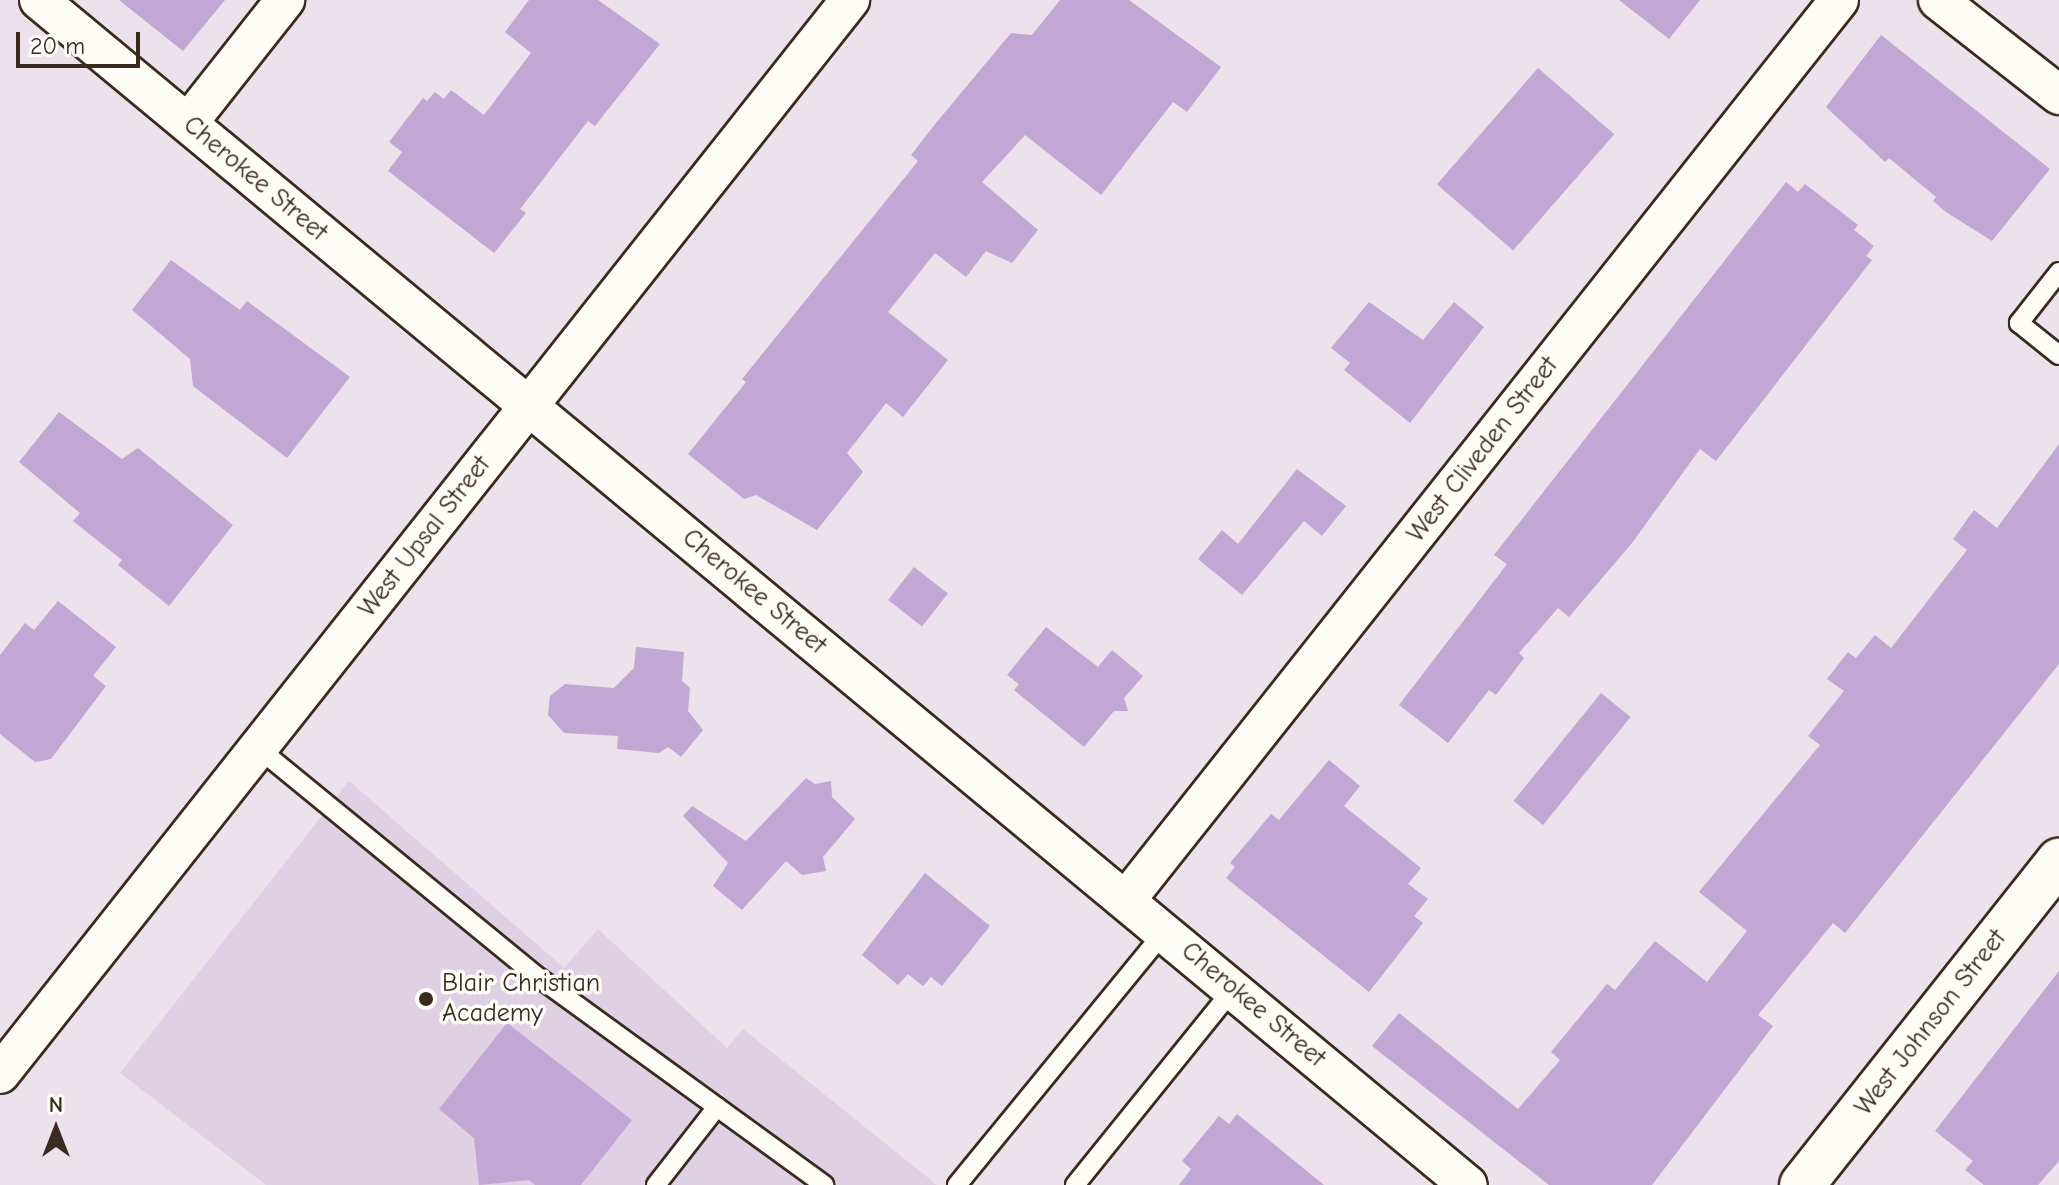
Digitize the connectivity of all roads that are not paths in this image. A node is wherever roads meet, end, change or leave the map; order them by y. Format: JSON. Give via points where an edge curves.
{"nodes":[{"id":1,"x":39,"y":0,"type":"edge"},
{"id":2,"x":285,"y":0,"type":"edge"},
{"id":3,"x":850,"y":0,"type":"edge"},
{"id":4,"x":1839,"y":0,"type":"edge"},
{"id":5,"x":1938,"y":0,"type":"edge"},
{"id":6,"x":2059,"y":95,"type":"edge"},
{"id":7,"x":188,"y":123,"type":"junction"},
{"id":8,"x":2059,"y":272,"type":"edge"},
{"id":9,"x":2059,"y":355,"type":"edge"},
{"id":10,"x":529,"y":406,"type":"junction"},
{"id":11,"x":258,"y":748,"type":"junction"},
{"id":12,"x":2059,"y":861,"type":"edge"},
{"id":13,"x":1126,"y":900,"type":"junction"},
{"id":14,"x":1164,"y":932,"type":"junction"},
{"id":15,"x":1233,"y":989,"type":"junction"},
{"id":16,"x":0,"y":1074,"type":"edge"},
{"id":17,"x":717,"y":1107,"type":"junction"},
{"id":18,"x":656,"y":1185,"type":"edge"},
{"id":19,"x":824,"y":1185,"type":"edge"},
{"id":20,"x":957,"y":1185,"type":"edge"},
{"id":21,"x":1075,"y":1185,"type":"edge"},
{"id":22,"x":1468,"y":1185,"type":"edge"},
{"id":23,"x":1802,"y":1185,"type":"edge"}],
"edges":[{"from":1,"to":7,"type":"street","name":"Cherokee Street"},
{"from":2,"to":7,"type":"street"},
{"from":3,"to":10,"type":"street","name":"West Upsal Street"},
{"from":4,"to":13,"type":"street","name":"West Cliveden Street"},
{"from":5,"to":6,"type":"street"},
{"from":7,"to":10,"type":"street","name":"Cherokee Street"},
{"from":8,"to":9,"type":"lane","via":[[2019,323]]},
{"from":10,"to":11,"type":"street","name":"West Upsal Street"},
{"from":10,"to":13,"type":"street","name":"Cherokee Street"},
{"from":11,"to":16,"type":"street","name":"West Upsal Street"},
{"from":11,"to":17,"type":"lane","via":[[538,977]]},
{"from":12,"to":23,"type":"street","name":"West Johnson Street"},
{"from":13,"to":14,"type":"street","name":"Cherokee Street"},
{"from":14,"to":15,"type":"street","name":"Cherokee Street"},
{"from":14,"to":20,"type":"lane"},
{"from":15,"to":21,"type":"lane"},
{"from":15,"to":22,"type":"street","name":"Cherokee Street"},
{"from":17,"to":18,"type":"lane"},
{"from":17,"to":19,"type":"lane"}]}
